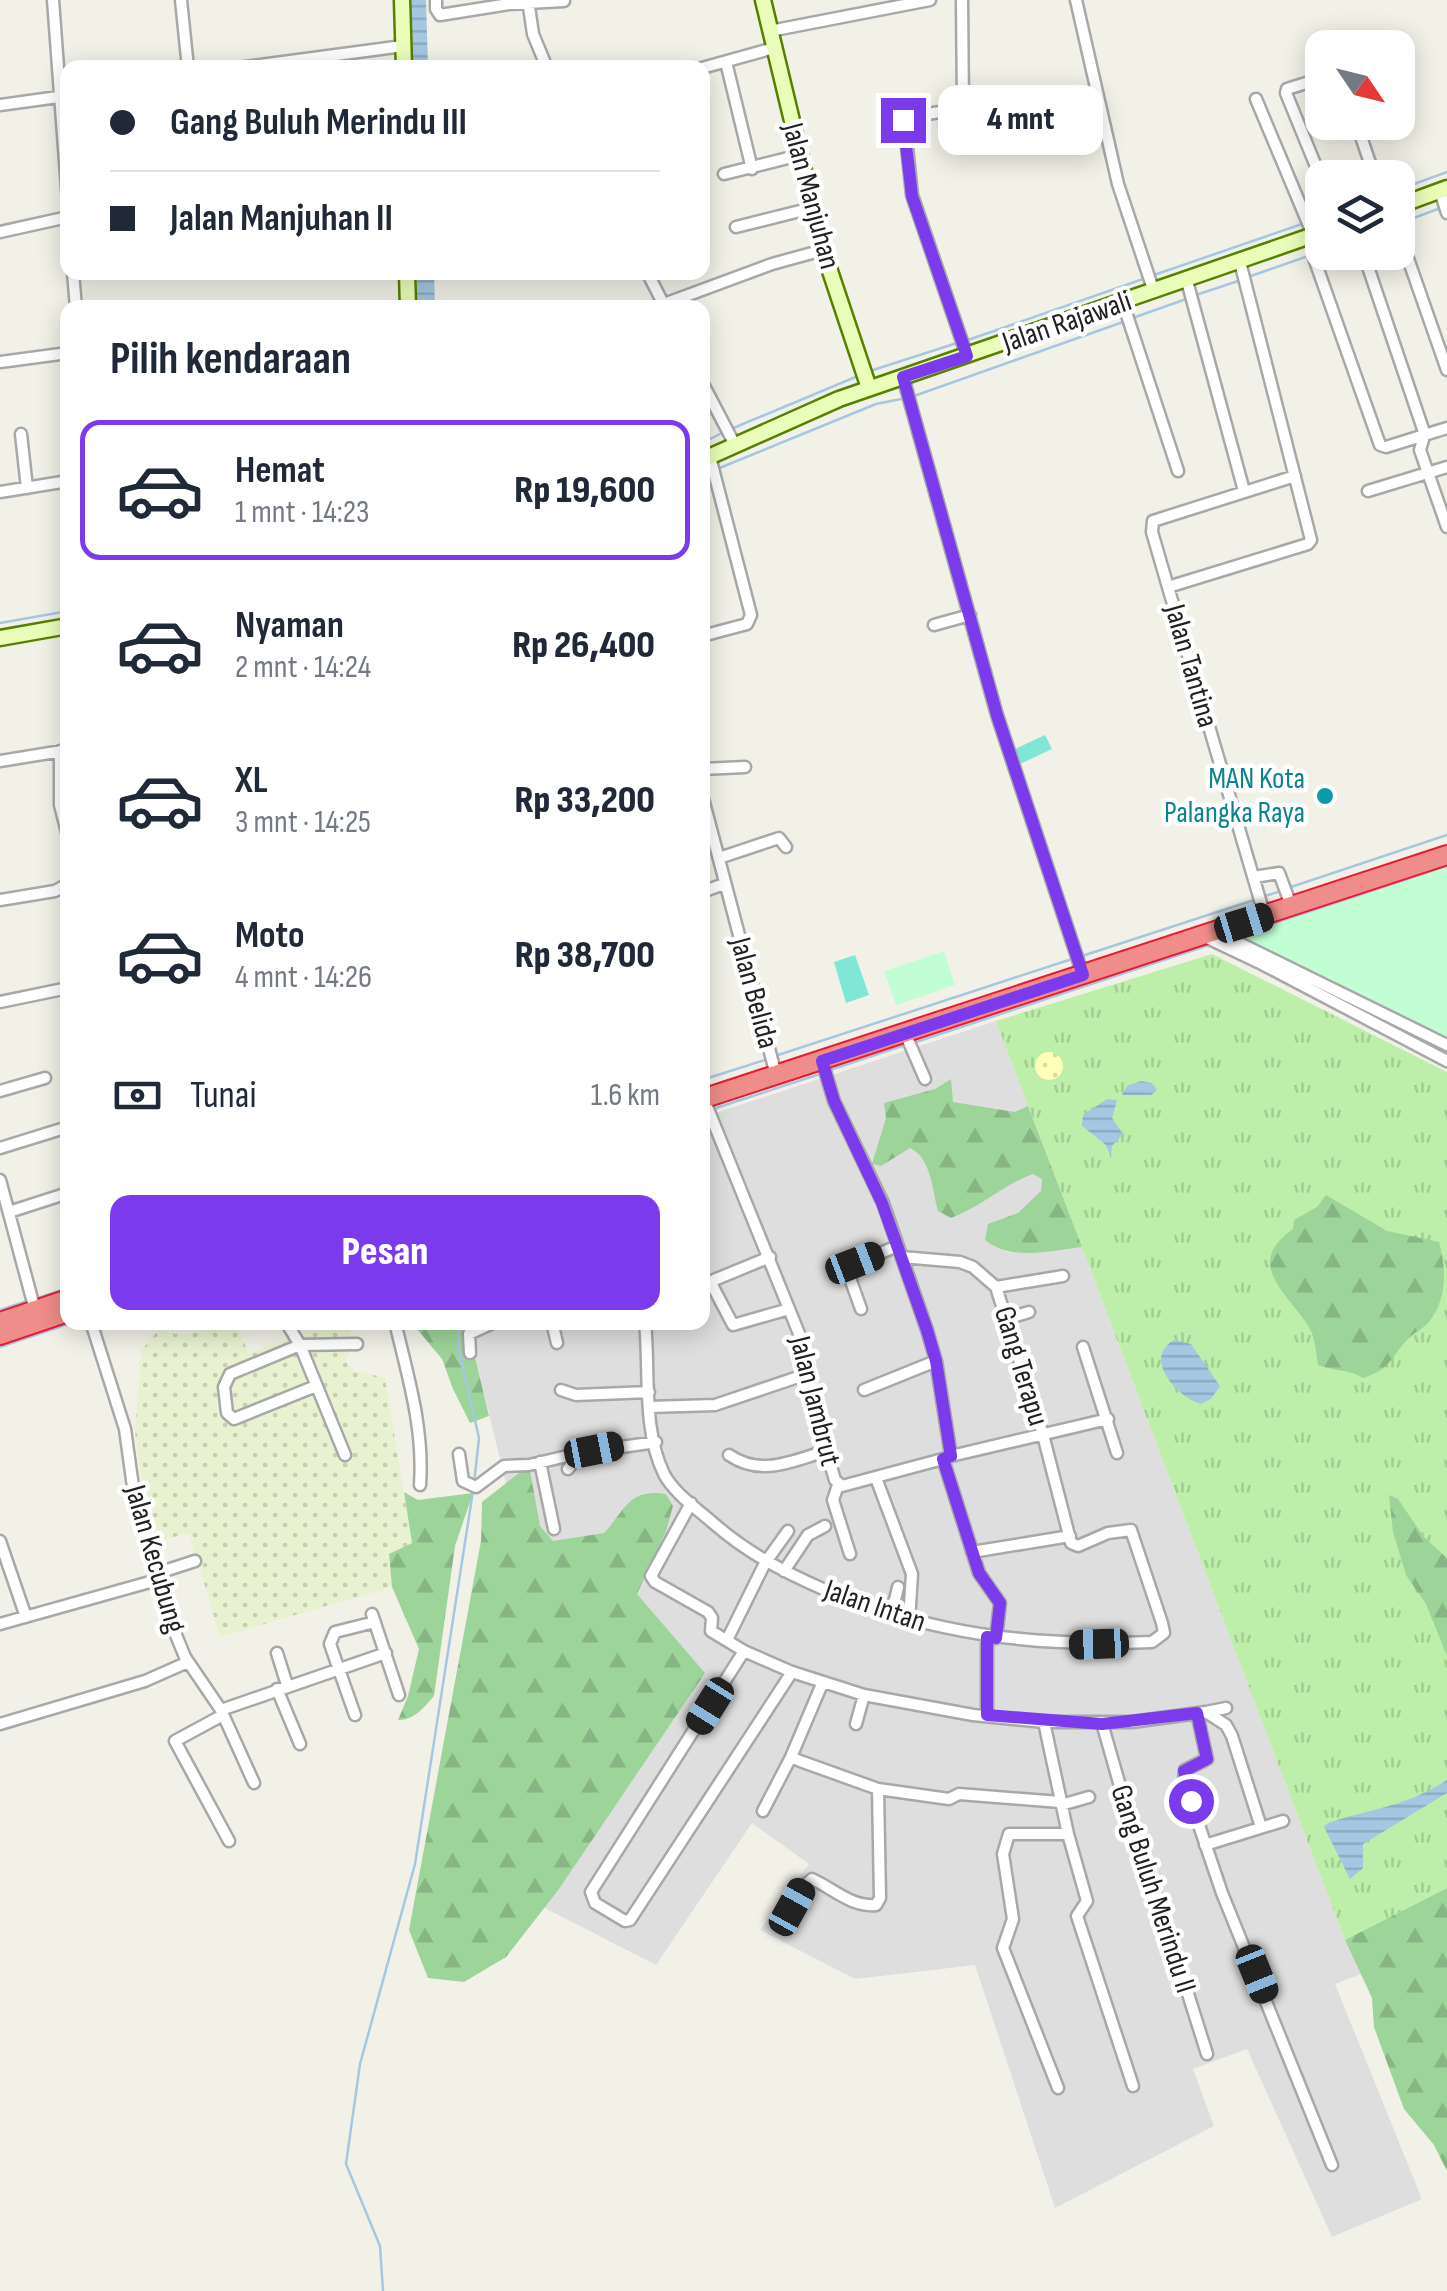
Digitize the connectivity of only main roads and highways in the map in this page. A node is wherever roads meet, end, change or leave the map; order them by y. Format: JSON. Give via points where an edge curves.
{"nodes":[{"id":1,"x":402,"y":0,"type":"edge"},
{"id":2,"x":763,"y":0,"type":"edge"},
{"id":3,"x":404,"y":60,"type":"edge"},
{"id":4,"x":1443,"y":190,"type":"edge"},
{"id":5,"x":1415,"y":200,"type":"edge"},
{"id":6,"x":1305,"y":238,"type":"edge"},
{"id":7,"x":869,"y":388,"type":"junction"},
{"id":8,"x":710,"y":457,"type":"edge"},
{"id":9,"x":60,"y":627,"type":"edge"},
{"id":10,"x":0,"y":638,"type":"edge"},
{"id":11,"x":1447,"y":855,"type":"edge"},
{"id":12,"x":710,"y":1097,"type":"edge"},
{"id":13,"x":60,"y":1302,"type":"edge"},
{"id":14,"x":60,"y":1315,"type":"edge"},
{"id":15,"x":0,"y":1322,"type":"edge"},
{"id":16,"x":0,"y":1335,"type":"edge"}],
"edges":[{"from":1,"to":3,"type":"main road"},
{"from":2,"to":7,"type":"main road","name":"Jalan Manjuhan","via":[[823,250]]},
{"from":4,"to":5,"type":"main road"},
{"from":6,"to":7,"type":"main road","name":"Jalan Rajawali"},
{"from":7,"to":8,"type":"main road","name":"Jalan Rajawali"},
{"from":9,"to":10,"type":"main road"},
{"from":11,"to":12,"type":"highway"},
{"from":13,"to":15,"type":"highway"},
{"from":14,"to":16,"type":"highway"}]}
